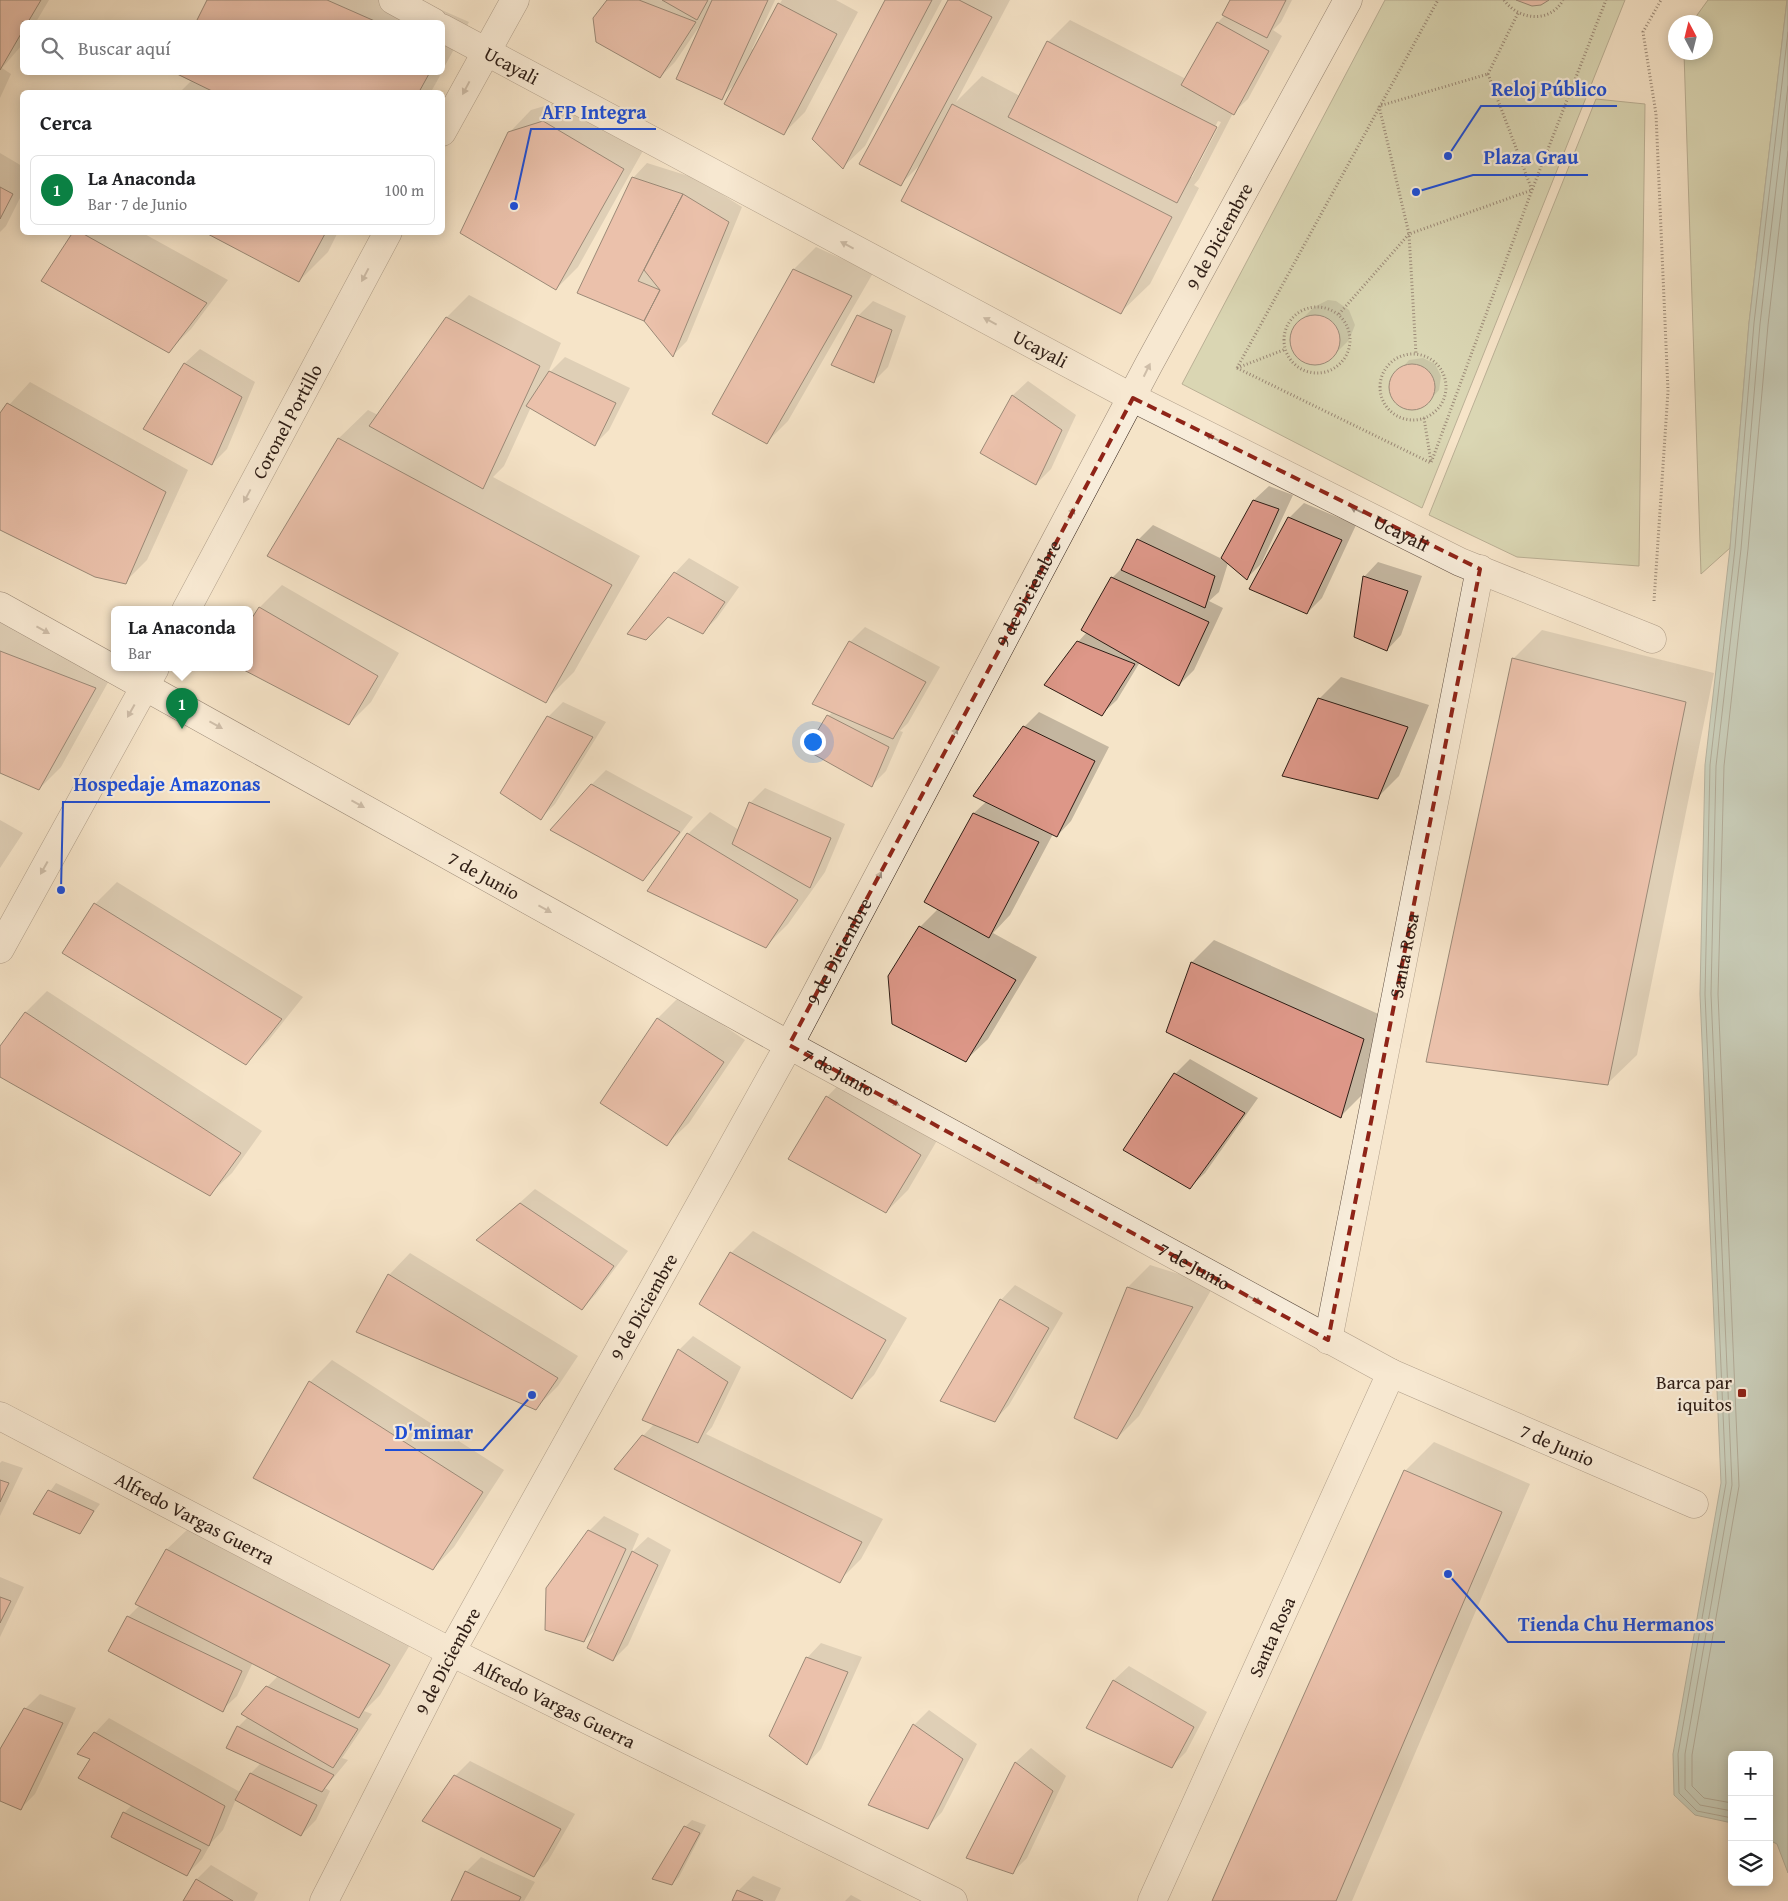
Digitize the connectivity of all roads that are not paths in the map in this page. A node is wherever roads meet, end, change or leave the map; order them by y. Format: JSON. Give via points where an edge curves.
{"nodes":[{"id":1,"x":393,"y":0,"type":"edge"},
{"id":2,"x":515,"y":0,"type":"edge"},
{"id":3,"x":1348,"y":0,"type":"edge"},
{"id":4,"x":429,"y":20,"type":"edge"},
{"id":5,"x":445,"y":30,"type":"edge"},
{"id":6,"x":486,"y":52,"type":"junction"},
{"id":7,"x":445,"y":127,"type":"edge"},
{"id":8,"x":386,"y":235,"type":"edge"},
{"id":9,"x":1133,"y":398,"type":"junction"},
{"id":10,"x":1480,"y":569,"type":"junction"},
{"id":11,"x":0,"y":606,"type":"edge"},
{"id":12,"x":188,"y":606,"type":"edge"},
{"id":13,"x":1652,"y":639,"type":"road end"},
{"id":14,"x":111,"y":659,"type":"edge"},
{"id":15,"x":137,"y":671,"type":"edge"},
{"id":16,"x":150,"y":677,"type":"edge"},
{"id":17,"x":0,"y":949,"type":"edge"},
{"id":18,"x":789,"y":1045,"type":"junction"},
{"id":19,"x":1328,"y":1340,"type":"junction"},
{"id":20,"x":1391,"y":1373,"type":"junction"},
{"id":21,"x":0,"y":1416,"type":"edge"},
{"id":22,"x":1694,"y":1504,"type":"dead end"},
{"id":23,"x":451,"y":1652,"type":"junction"},
{"id":24,"x":324,"y":1901,"type":"edge"},
{"id":25,"x":953,"y":1901,"type":"edge"},
{"id":26,"x":1152,"y":1901,"type":"edge"}],
"edges":[{"from":1,"to":4,"type":"street"},
{"from":2,"to":6,"type":"street"},
{"from":9,"to":3,"type":"street","name":"9 de Diciembre","one_way":true},
{"from":5,"to":6,"type":"street","name":"Ucayali"},
{"from":6,"to":7,"type":"street","one_way":true},
{"from":9,"to":6,"type":"street","name":"Ucayali","one_way":true},
{"from":8,"to":12,"type":"street","name":"Coronel Portillo","one_way":true},
{"from":10,"to":9,"type":"street","name":"Ucayali","one_way":true,"via":[[1460,562]]},
{"from":18,"to":9,"type":"street","name":"9 de Diciembre","one_way":true},
{"from":10,"to":13,"type":"street","name":"Ucayali"},
{"from":10,"to":19,"type":"street","name":"Santa Rosa"},
{"from":11,"to":14,"type":"street","name":"7 de Junio","one_way":true},
{"from":15,"to":16,"type":"street","name":"7 de Junio","one_way":true},
{"from":16,"to":17,"type":"street","one_way":true},
{"from":16,"to":18,"type":"street","name":"7 de Junio","one_way":true},
{"from":18,"to":19,"type":"street","name":"7 de Junio","one_way":true},
{"from":18,"to":23,"type":"street","name":"9 de Diciembre"},
{"from":19,"to":20,"type":"street","name":"7 de Junio"},
{"from":20,"to":22,"type":"street","name":"7 de Junio"},
{"from":20,"to":26,"type":"street","name":"Santa Rosa"},
{"from":21,"to":23,"type":"street","name":"Alfredo Vargas Guerra"},
{"from":23,"to":24,"type":"street","name":"9 de Diciembre"},
{"from":23,"to":25,"type":"street","name":"Alfredo Vargas Guerra"}]}
